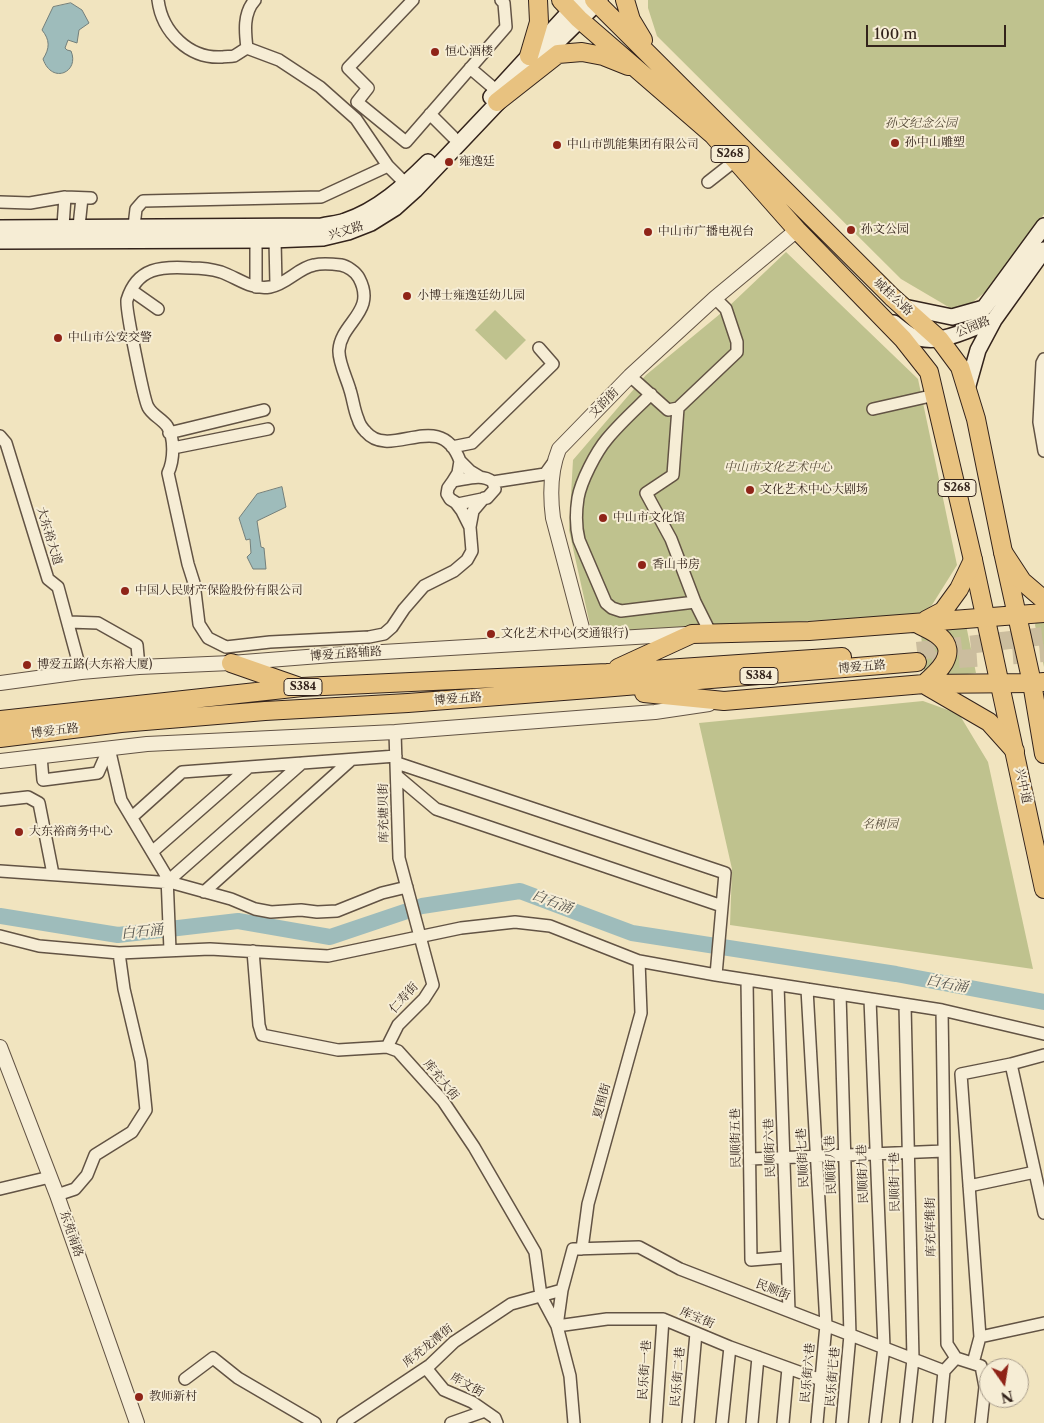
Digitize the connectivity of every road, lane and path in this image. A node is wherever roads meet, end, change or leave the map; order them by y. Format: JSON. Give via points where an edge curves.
{"nodes":[{"id":1,"x":158,"y":0,"type":"edge"},
{"id":2,"x":254,"y":0,"type":"edge"},
{"id":3,"x":413,"y":0,"type":"edge"},
{"id":4,"x":501,"y":0,"type":"edge"},
{"id":5,"x":538,"y":0,"type":"edge"},
{"id":6,"x":625,"y":0,"type":"edge"},
{"id":7,"x":584,"y":5,"type":"edge"},
{"id":8,"x":247,"y":48,"type":"junction"},
{"id":9,"x":529,"y":56,"type":"junction"},
{"id":10,"x":655,"y":60,"type":"junction"},
{"id":11,"x":470,"y":68,"type":"junction"},
{"id":12,"x":641,"y":72,"type":"junction"},
{"id":13,"x":497,"y":97,"type":"junction"},
{"id":14,"x":430,"y":114,"type":"junction"},
{"id":15,"x":453,"y":137,"type":"junction"},
{"id":16,"x":736,"y":160,"type":"junction"},
{"id":17,"x":388,"y":166,"type":"junction"},
{"id":18,"x":708,"y":182,"type":"dead end"},
{"id":19,"x":406,"y":184,"type":"junction"},
{"id":20,"x":65,"y":197,"type":"junction"},
{"id":21,"x":0,"y":202,"type":"edge"},
{"id":22,"x":63,"y":226,"type":"junction"},
{"id":23,"x":79,"y":226,"type":"junction"},
{"id":24,"x":134,"y":226,"type":"junction"},
{"id":25,"x":1044,"y":226,"type":"edge"},
{"id":26,"x":0,"y":228,"type":"edge"},
{"id":27,"x":797,"y":230,"type":"junction"},
{"id":28,"x":256,"y":240,"type":"junction"},
{"id":29,"x":275,"y":240,"type":"junction"},
{"id":30,"x":0,"y":241,"type":"edge"},
{"id":31,"x":1041,"y":260,"type":"edge"},
{"id":32,"x":276,"y":285,"type":"junction"},
{"id":33,"x":256,"y":287,"type":"junction"},
{"id":34,"x":131,"y":290,"type":"junction"},
{"id":35,"x":715,"y":298,"type":"junction"},
{"id":36,"x":904,"y":307,"type":"junction"},
{"id":37,"x":158,"y":309,"type":"dead end"},
{"id":38,"x":877,"y":311,"type":"junction"},
{"id":39,"x":994,"y":320,"type":"junction"},
{"id":40,"x":940,"y":340,"type":"junction"},
{"id":41,"x":539,"y":348,"type":"dead end"},
{"id":42,"x":1044,"y":359,"type":"edge"},
{"id":43,"x":630,"y":376,"type":"junction"},
{"id":44,"x":967,"y":389,"type":"junction"},
{"id":45,"x":651,"y":394,"type":"junction"},
{"id":46,"x":935,"y":395,"type":"junction"},
{"id":47,"x":678,"y":408,"type":"junction"},
{"id":48,"x":873,"y":409,"type":"dead end"},
{"id":49,"x":264,"y":410,"type":"dead end"},
{"id":50,"x":268,"y":429,"type":"dead end"},
{"id":51,"x":169,"y":433,"type":"junction"},
{"id":52,"x":0,"y":436,"type":"edge"},
{"id":53,"x":452,"y":447,"type":"junction"},
{"id":54,"x":173,"y":448,"type":"junction"},
{"id":55,"x":1044,"y":451,"type":"edge"},
{"id":56,"x":460,"y":461,"type":"junction"},
{"id":57,"x":553,"y":463,"type":"junction"},
{"id":58,"x":480,"y":477,"type":"junction"},
{"id":59,"x":453,"y":481,"type":"junction"},
{"id":60,"x":494,"y":486,"type":"junction"},
{"id":61,"x":551,"y":488,"type":"junction"},
{"id":62,"x":484,"y":498,"type":"junction"},
{"id":63,"x":456,"y":503,"type":"junction"},
{"id":64,"x":470,"y":527,"type":"junction"},
{"id":65,"x":1003,"y":552,"type":"junction"},
{"id":66,"x":973,"y":560,"type":"junction"},
{"id":67,"x":1044,"y":600,"type":"edge"},
{"id":68,"x":695,"y":602,"type":"junction"},
{"id":69,"x":1044,"y":613,"type":"edge"},
{"id":70,"x":1018,"y":614,"type":"junction"},
{"id":71,"x":986,"y":617,"type":"junction"},
{"id":72,"x":68,"y":622,"type":"junction"},
{"id":73,"x":918,"y":624,"type":"junction"},
{"id":74,"x":692,"y":634,"type":"junction"},
{"id":75,"x":711,"y":634,"type":"junction"},
{"id":76,"x":585,"y":640,"type":"junction"},
{"id":77,"x":917,"y":656,"type":"tunnel mouth"},
{"id":78,"x":230,"y":663,"type":"junction"},
{"id":79,"x":139,"y":667,"type":"junction"},
{"id":80,"x":81,"y":672,"type":"junction"},
{"id":81,"x":604,"y":681,"type":"junction"},
{"id":82,"x":0,"y":682,"type":"edge"},
{"id":83,"x":1038,"y":683,"type":"edge"},
{"id":84,"x":924,"y":684,"type":"junction"},
{"id":85,"x":999,"y":684,"type":"junction"},
{"id":86,"x":302,"y":687,"type":"junction"},
{"id":87,"x":724,"y":701,"type":"junction"},
{"id":88,"x":0,"y":720,"type":"edge"},
{"id":89,"x":395,"y":732,"type":"junction"},
{"id":90,"x":32,"y":733,"type":"junction"},
{"id":91,"x":0,"y":738,"type":"edge"},
{"id":92,"x":0,"y":748,"type":"edge"},
{"id":93,"x":109,"y":748,"type":"junction"},
{"id":94,"x":1043,"y":750,"type":"edge"},
{"id":95,"x":1015,"y":751,"type":"junction"},
{"id":96,"x":41,"y":756,"type":"junction"},
{"id":97,"x":396,"y":759,"type":"junction"},
{"id":98,"x":351,"y":760,"type":"junction"},
{"id":99,"x":0,"y":761,"type":"edge"},
{"id":100,"x":302,"y":763,"type":"junction"},
{"id":101,"x":249,"y":767,"type":"junction"},
{"id":102,"x":397,"y":776,"type":"junction"},
{"id":103,"x":0,"y":800,"type":"edge"},
{"id":104,"x":132,"y":817,"type":"junction"},
{"id":105,"x":152,"y":852,"type":"junction"},
{"id":106,"x":0,"y":871,"type":"edge"},
{"id":107,"x":53,"y":874,"type":"junction"},
{"id":108,"x":167,"y":882,"type":"junction"},
{"id":109,"x":1044,"y":889,"type":"edge"},
{"id":110,"x":408,"y":890,"type":"junction"},
{"id":111,"x":204,"y":892,"type":"junction"},
{"id":112,"x":722,"y":906,"type":"junction"},
{"id":113,"x":0,"y":936,"type":"edge"},
{"id":114,"x":420,"y":936,"type":"junction"},
{"id":115,"x":170,"y":945,"type":"junction"},
{"id":116,"x":253,"y":951,"type":"junction"},
{"id":117,"x":119,"y":953,"type":"junction"},
{"id":118,"x":639,"y":961,"type":"junction"},
{"id":119,"x":716,"y":970,"type":"junction"},
{"id":120,"x":747,"y":980,"type":"junction"},
{"id":121,"x":778,"y":985,"type":"junction"},
{"id":122,"x":807,"y":989,"type":"junction"},
{"id":123,"x":840,"y":994,"type":"junction"},
{"id":124,"x":870,"y":999,"type":"junction"},
{"id":125,"x":905,"y":1005,"type":"junction"},
{"id":126,"x":942,"y":1010,"type":"junction"},
{"id":127,"x":1044,"y":1034,"type":"edge"},
{"id":128,"x":387,"y":1047,"type":"junction"},
{"id":129,"x":0,"y":1053,"type":"edge"},
{"id":130,"x":1044,"y":1055,"type":"edge"},
{"id":131,"x":1011,"y":1064,"type":"junction"},
{"id":132,"x":944,"y":1151,"type":"junction"},
{"id":133,"x":908,"y":1152,"type":"junction"},
{"id":134,"x":876,"y":1154,"type":"junction"},
{"id":135,"x":845,"y":1155,"type":"junction"},
{"id":136,"x":816,"y":1156,"type":"junction"},
{"id":137,"x":784,"y":1158,"type":"junction"},
{"id":138,"x":750,"y":1159,"type":"junction"},
{"id":139,"x":1035,"y":1172,"type":"junction"},
{"id":140,"x":46,"y":1178,"type":"junction"},
{"id":141,"x":969,"y":1186,"type":"junction"},
{"id":142,"x":0,"y":1189,"type":"edge"},
{"id":143,"x":57,"y":1195,"type":"junction"},
{"id":144,"x":1044,"y":1213,"type":"edge"},
{"id":145,"x":578,"y":1249,"type":"junction"},
{"id":146,"x":787,"y":1257,"type":"junction"},
{"id":147,"x":562,"y":1290,"type":"junction"},
{"id":148,"x":541,"y":1296,"type":"junction"},
{"id":149,"x":789,"y":1311,"type":"junction"},
{"id":150,"x":663,"y":1319,"type":"junction"},
{"id":151,"x":1044,"y":1324,"type":"edge"},
{"id":152,"x":826,"y":1325,"type":"junction"},
{"id":153,"x":557,"y":1326,"type":"junction"},
{"id":154,"x":696,"y":1333,"type":"junction"},
{"id":155,"x":850,"y":1334,"type":"junction"},
{"id":156,"x":980,"y":1337,"type":"junction"},
{"id":157,"x":730,"y":1347,"type":"junction"},
{"id":158,"x":884,"y":1347,"type":"junction"},
{"id":159,"x":758,"y":1357,"type":"junction"},
{"id":160,"x":956,"y":1358,"type":"junction"},
{"id":161,"x":913,"y":1359,"type":"junction"},
{"id":162,"x":973,"y":1363,"type":"junction"},
{"id":163,"x":426,"y":1368,"type":"junction"},
{"id":164,"x":788,"y":1368,"type":"junction"},
{"id":165,"x":944,"y":1371,"type":"junction"},
{"id":166,"x":186,"y":1379,"type":"dead end"},
{"id":167,"x":821,"y":1380,"type":"junction"},
{"id":168,"x":485,"y":1411,"type":"junction"},
{"id":169,"x":130,"y":1423,"type":"edge"},
{"id":170,"x":137,"y":1423,"type":"edge"},
{"id":171,"x":315,"y":1423,"type":"edge"},
{"id":172,"x":343,"y":1423,"type":"edge"},
{"id":173,"x":451,"y":1423,"type":"edge"},
{"id":174,"x":497,"y":1423,"type":"edge"},
{"id":175,"x":574,"y":1423,"type":"edge"},
{"id":176,"x":656,"y":1423,"type":"edge"},
{"id":177,"x":688,"y":1423,"type":"edge"},
{"id":178,"x":722,"y":1423,"type":"edge"},
{"id":179,"x":752,"y":1423,"type":"edge"},
{"id":180,"x":783,"y":1423,"type":"edge"},
{"id":181,"x":817,"y":1423,"type":"edge"},
{"id":182,"x":842,"y":1423,"type":"edge"},
{"id":183,"x":876,"y":1423,"type":"edge"},
{"id":184,"x":906,"y":1423,"type":"edge"},
{"id":185,"x":939,"y":1423,"type":"edge"},
{"id":186,"x":981,"y":1423,"type":"edge"}],
"edges":[{"from":1,"to":8,"type":"street","via":[[172,35],[191,51],[218,57],[233,56]]},
{"from":2,"to":8,"type":"street","via":[[245,25]]},
{"from":3,"to":14,"type":"street","via":[[348,68],[368,88],[357,102],[406,142]]},
{"from":4,"to":11,"type":"street","via":[[506,27]]},
{"from":5,"to":9,"type":"main road","via":[[539,22]]},
{"from":6,"to":10,"type":"main road","via":[[631,20]]},
{"from":7,"to":9,"type":"main road","name":"兴文路"},
{"from":7,"to":10,"type":"main road","name":"城桂公路","number":"S268"},
{"from":7,"to":12,"type":"main road","name":"城桂公路","number":"S268"},
{"from":7,"to":13,"type":"main road","name":"兴文路"},
{"from":8,"to":17,"type":"street","via":[[279,60],[320,87],[356,119]]},
{"from":9,"to":13,"type":"main road","name":"兴文路"},
{"from":10,"to":36,"type":"main road","name":"城桂公路","number":"S268"},
{"from":11,"to":13,"type":"street"},
{"from":11,"to":14,"type":"street"},
{"from":12,"to":13,"type":"main road","via":[[603,56],[582,52],[558,54]]},
{"from":12,"to":16,"type":"main road","name":"城桂公路","number":"S268","via":[[713,135]]},
{"from":13,"to":15,"type":"main road","name":"兴文路"},
{"from":13,"to":29,"type":"main road","name":"兴文路","via":[[415,190],[395,208],[348,232],[323,238]]},
{"from":14,"to":15,"type":"street"},
{"from":15,"to":19,"type":"main road","name":"兴文路"},
{"from":16,"to":18,"type":"street"},
{"from":16,"to":27,"type":"main road","name":"城桂公路","number":"S268"},
{"from":17,"to":19,"type":"street"},
{"from":17,"to":24,"type":"street","via":[[321,197],[143,201],[136,209]]},
{"from":19,"to":24,"type":"main road","name":"兴文路","via":[[364,213],[322,226]]},
{"from":20,"to":21,"type":"street","via":[[30,203]]},
{"from":20,"to":22,"type":"street"},
{"from":20,"to":23,"type":"street","via":[[87,198]]},
{"from":22,"to":23,"type":"main road","name":"兴文路"},
{"from":22,"to":26,"type":"main road","name":"兴文路"},
{"from":23,"to":24,"type":"main road","name":"兴文路"},
{"from":25,"to":36,"type":"main road","name":"公园路","via":[[984,308],[952,317]]},
{"from":27,"to":35,"type":"street","name":"文韵街"},
{"from":27,"to":38,"type":"main road","name":"城桂公路","number":"S268"},
{"from":28,"to":29,"type":"main road","name":"兴文路"},
{"from":28,"to":30,"type":"main road","name":"兴文路"},
{"from":28,"to":33,"type":"street"},
{"from":29,"to":32,"type":"street"},
{"from":31,"to":39,"type":"main road","name":"公园路"},
{"from":32,"to":33,"type":"street"},
{"from":32,"to":53,"type":"street","via":[[314,265],[343,265],[356,273],[364,295],[361,308],[344,335],[339,350],[358,419],[376,440],[429,435],[441,437]]},
{"from":33,"to":34,"type":"street","via":[[209,269],[170,266],[156,268],[144,275]]},
{"from":34,"to":37,"type":"street"},
{"from":34,"to":51,"type":"street","via":[[126,302],[127,318],[148,407],[168,427]]},
{"from":35,"to":43,"type":"street","name":"文韵街"},
{"from":35,"to":47,"type":"street","via":[[726,309],[737,352]]},
{"from":36,"to":40,"type":"main road","name":"城桂公路","number":"S268"},
{"from":38,"to":40,"type":"main road","name":"公园路","via":[[910,335]]},
{"from":38,"to":46,"type":"main road","name":"城桂公路","number":"S268","via":[[929,372]]},
{"from":39,"to":40,"type":"main road","name":"公园路"},
{"from":39,"to":44,"type":"main road","via":[[978,350]]},
{"from":40,"to":44,"type":"main road","name":"城桂公路","number":"S268","via":[[960,367]]},
{"from":41,"to":53,"type":"street","via":[[553,364],[472,443]]},
{"from":42,"to":55,"type":"street","via":[[1039,422]]},
{"from":43,"to":45,"type":"street"},
{"from":43,"to":57,"type":"street","name":"文韵街","via":[[559,449]]},
{"from":44,"to":65,"type":"main road","name":"城桂公路","number":"S268"},
{"from":45,"to":47,"type":"street","via":[[668,410]]},
{"from":45,"to":68,"type":"street","via":[[607,439],[584,480],[578,497],[579,540],[606,603],[612,608],[621,611]]},
{"from":46,"to":48,"type":"street"},
{"from":46,"to":66,"type":"main road","name":"城桂公路","number":"S268"},
{"from":47,"to":68,"type":"street","via":[[673,475],[646,493],[670,539]]},
{"from":49,"to":51,"type":"street"},
{"from":50,"to":54,"type":"street"},
{"from":51,"to":54,"type":"street"},
{"from":52,"to":72,"type":"street","name":"大东裕大道","via":[[6,443],[48,579],[58,587]]},
{"from":53,"to":56,"type":"street"},
{"from":54,"to":64,"type":"street","via":[[168,473],[194,583],[199,624],[208,638],[226,647],[369,638],[384,634],[424,586],[454,571],[467,560],[472,551]]},
{"from":56,"to":58,"type":"street"},
{"from":56,"to":59,"type":"street"},
{"from":57,"to":60,"type":"street","via":[[545,474]]},
{"from":57,"to":61,"type":"street","name":"文韵街"},
{"from":58,"to":59,"type":"street"},
{"from":58,"to":60,"type":"street","via":[[488,478]]},
{"from":59,"to":63,"type":"street","via":[[447,494]]},
{"from":60,"to":61,"type":"street","via":[[544,481]]},
{"from":60,"to":62,"type":"street","via":[[492,494]]},
{"from":61,"to":76,"type":"street","name":"文韵街","via":[[552,518]]},
{"from":62,"to":63,"type":"street"},
{"from":62,"to":64,"type":"street","via":[[473,511]]},
{"from":63,"to":64,"type":"street"},
{"from":65,"to":67,"type":"main road","number":"S268","via":[[1022,581]]},
{"from":65,"to":70,"type":"main road","name":"城桂公路","number":"S268"},
{"from":66,"to":71,"type":"main road","name":"城桂公路","number":"S268"},
{"from":66,"to":73,"type":"main road","via":[[943,612]]},
{"from":68,"to":75,"type":"street"},
{"from":69,"to":70,"type":"main road"},
{"from":70,"to":71,"type":"main road"},
{"from":70,"to":83,"type":"main road","name":"城桂公路","number":"S268"},
{"from":71,"to":73,"type":"main road"},
{"from":71,"to":85,"type":"main road","name":"城桂公路","number":"S268"},
{"from":72,"to":79,"type":"street","via":[[98,623],[138,645]]},
{"from":72,"to":80,"type":"street","name":"大东裕大道"},
{"from":73,"to":75,"type":"main road"},
{"from":73,"to":84,"type":"main road","via":[[940,636],[947,654],[940,670]]},
{"from":74,"to":75,"type":"main road"},
{"from":74,"to":76,"type":"street","name":"博爱五路辅路"},
{"from":74,"to":81,"type":"main road"},
{"from":76,"to":78,"type":"street","name":"博爱五路辅路"},
{"from":77,"to":81,"type":"main road","name":"博爱五路","number":"S384"},
{"from":78,"to":79,"type":"street","name":"博爱五路辅路"},
{"from":78,"to":86,"type":"main road"},
{"from":79,"to":80,"type":"street","name":"博爱五路辅路"},
{"from":80,"to":82,"type":"street","name":"博爱五路辅路"},
{"from":81,"to":86,"type":"main road","name":"博爱五路","number":"S384"},
{"from":81,"to":87,"type":"main road"},
{"from":81,"to":90,"type":"main road","name":"博爱五路","number":"S384","via":[[408,703],[265,711]]},
{"from":83,"to":85,"type":"main road"},
{"from":83,"to":94,"type":"main road"},
{"from":84,"to":85,"type":"main road"},
{"from":84,"to":87,"type":"main road"},
{"from":84,"to":95,"type":"main road","via":[[989,722]]},
{"from":85,"to":95,"type":"main road","name":"兴中道"},
{"from":86,"to":88,"type":"main road","name":"博爱五路","number":"S384"},
{"from":87,"to":89,"type":"street","name":"博爱五路","via":[[655,712]]},
{"from":89,"to":93,"type":"street","name":"博爱五路"},
{"from":89,"to":97,"type":"street","name":"库充塘贝街"},
{"from":90,"to":91,"type":"main road","name":"博爱五路","number":"S384"},
{"from":90,"to":92,"type":"street"},
{"from":93,"to":96,"type":"street","name":"博爱五路"},
{"from":93,"to":96,"type":"street","via":[[98,773],[43,780]]},
{"from":93,"to":104,"type":"street","via":[[122,800]]},
{"from":94,"to":95,"type":"main road","via":[[1028,739]]},
{"from":95,"to":109,"type":"main road","name":"兴中道"},
{"from":96,"to":99,"type":"street","name":"博爱五路"},
{"from":97,"to":98,"type":"street"},
{"from":97,"to":102,"type":"street","name":"库充塘贝街"},
{"from":97,"to":112,"type":"street","via":[[726,873]]},
{"from":98,"to":100,"type":"street"},
{"from":98,"to":111,"type":"street"},
{"from":100,"to":101,"type":"street"},
{"from":100,"to":108,"type":"street"},
{"from":101,"to":104,"type":"street","via":[[182,772]]},
{"from":101,"to":105,"type":"street"},
{"from":102,"to":110,"type":"street","name":"库充塘贝街","via":[[399,858]]},
{"from":102,"to":112,"type":"street","via":[[436,809]]},
{"from":103,"to":107,"type":"street","via":[[28,797],[39,803]]},
{"from":104,"to":105,"type":"street"},
{"from":105,"to":108,"type":"street"},
{"from":106,"to":107,"type":"street"},
{"from":107,"to":108,"type":"street"},
{"from":108,"to":111,"type":"street"},
{"from":108,"to":115,"type":"street"},
{"from":110,"to":111,"type":"street","via":[[382,893],[336,911],[317,912],[271,912]]},
{"from":110,"to":114,"type":"street","name":"库充塘贝街"},
{"from":112,"to":119,"type":"street"},
{"from":113,"to":117,"type":"street","via":[[39,946]]},
{"from":114,"to":116,"type":"street","via":[[328,956]]},
{"from":114,"to":118,"type":"street","via":[[515,922],[550,926]]},
{"from":114,"to":128,"type":"street","name":"仁寿街","via":[[433,985],[398,1025]]},
{"from":115,"to":116,"type":"street"},
{"from":115,"to":117,"type":"street"},
{"from":116,"to":128,"type":"street","via":[[258,1025],[262,1035],[338,1050]]},
{"from":117,"to":143,"type":"street","via":[[124,990],[141,1060],[146,1110],[132,1132],[95,1155],[88,1175],[74,1189]]},
{"from":118,"to":119,"type":"street"},
{"from":118,"to":145,"type":"street","name":"夏围街","via":[[641,1012]]},
{"from":119,"to":120,"type":"street"},
{"from":120,"to":121,"type":"street"},
{"from":120,"to":138,"type":"street","name":"民顺街五巷"},
{"from":121,"to":122,"type":"street"},
{"from":121,"to":137,"type":"street","name":"民顺街六巷"},
{"from":122,"to":123,"type":"street"},
{"from":122,"to":136,"type":"street","name":"民顺街七巷"},
{"from":123,"to":124,"type":"street"},
{"from":123,"to":135,"type":"street","name":"民顺街八巷"},
{"from":124,"to":125,"type":"street"},
{"from":124,"to":134,"type":"street","name":"民顺街九巷"},
{"from":125,"to":126,"type":"street"},
{"from":125,"to":133,"type":"street","name":"民顺街十巷"},
{"from":126,"to":127,"type":"street"},
{"from":126,"to":132,"type":"street","name":"库充库维街"},
{"from":128,"to":148,"type":"street","name":"库充大街","via":[[398,1051],[436,1094],[474,1147],[535,1252]]},
{"from":129,"to":140,"type":"street","name":"东苑南路"},
{"from":130,"to":131,"type":"street"},
{"from":131,"to":139,"type":"street"},
{"from":131,"to":141,"type":"street","via":[[961,1074]]},
{"from":132,"to":133,"type":"street"},
{"from":132,"to":160,"type":"street","name":"库充库维街","via":[[947,1344]]},
{"from":133,"to":134,"type":"street"},
{"from":133,"to":161,"type":"street","name":"民顺街十巷"},
{"from":134,"to":135,"type":"street"},
{"from":134,"to":158,"type":"street","name":"民顺街九巷"},
{"from":135,"to":136,"type":"street"},
{"from":135,"to":155,"type":"street","name":"民顺街八巷"},
{"from":136,"to":137,"type":"street"},
{"from":136,"to":152,"type":"street","name":"民顺街七巷"},
{"from":137,"to":138,"type":"street"},
{"from":137,"to":146,"type":"street","name":"民顺街六巷"},
{"from":138,"to":146,"type":"street","name":"民顺街五巷","via":[[751,1260]]},
{"from":139,"to":141,"type":"street"},
{"from":139,"to":144,"type":"street"},
{"from":140,"to":142,"type":"street"},
{"from":140,"to":143,"type":"street","name":"东苑南路"},
{"from":140,"to":169,"type":"street","name":"东苑南路"},
{"from":141,"to":156,"type":"street"},
{"from":143,"to":170,"type":"street","name":"东苑南路"},
{"from":145,"to":147,"type":"street","name":"库充大街"},
{"from":145,"to":149,"type":"street","name":"民顺街","via":[[639,1247],[680,1269]]},
{"from":146,"to":149,"type":"street","name":"民顺街六巷"},
{"from":147,"to":148,"type":"street","name":"库充龙潭街"},
{"from":147,"to":153,"type":"street","name":"库充大街"},
{"from":148,"to":153,"type":"street","name":"库充大街"},
{"from":148,"to":163,"type":"street","name":"库充龙潭街","via":[[511,1304],[454,1342]]},
{"from":149,"to":152,"type":"street","name":"民顺街"},
{"from":150,"to":153,"type":"street","name":"库宝街","via":[[607,1319]]},
{"from":150,"to":154,"type":"street","name":"库宝街"},
{"from":150,"to":176,"type":"street","name":"民乐街一巷"},
{"from":151,"to":156,"type":"street"},
{"from":152,"to":155,"type":"street","name":"民顺街"},
{"from":152,"to":167,"type":"street","name":"民乐街六巷"},
{"from":153,"to":175,"type":"street","name":"库充大街","via":[[570,1376]]},
{"from":154,"to":157,"type":"street","name":"库宝街"},
{"from":154,"to":177,"type":"street","name":"民乐街二巷"},
{"from":155,"to":158,"type":"street","name":"民顺街"},
{"from":155,"to":182,"type":"street","name":"民乐街七巷"},
{"from":156,"to":162,"type":"street"},
{"from":157,"to":159,"type":"street","name":"库宝街"},
{"from":157,"to":178,"type":"street"},
{"from":158,"to":161,"type":"street","name":"民顺街"},
{"from":158,"to":183,"type":"street","name":"民顺街九巷"},
{"from":159,"to":164,"type":"street","name":"库宝街"},
{"from":159,"to":179,"type":"street"},
{"from":160,"to":162,"type":"street"},
{"from":160,"to":165,"type":"street"},
{"from":161,"to":165,"type":"street","name":"民顺街"},
{"from":161,"to":184,"type":"street","name":"民顺街十巷"},
{"from":162,"to":186,"type":"street","via":[[981,1366],[985,1387]]},
{"from":163,"to":168,"type":"street","name":"库文街","via":[[444,1390]]},
{"from":163,"to":172,"type":"street","name":"库充龙潭街"},
{"from":164,"to":167,"type":"street","name":"库宝街"},
{"from":164,"to":180,"type":"street"},
{"from":165,"to":185,"type":"street"},
{"from":166,"to":171,"type":"street","via":[[213,1358],[238,1378]]},
{"from":167,"to":181,"type":"street","name":"民乐街六巷"},
{"from":168,"to":173,"type":"street"},
{"from":168,"to":174,"type":"street","name":"库文街"}]}
